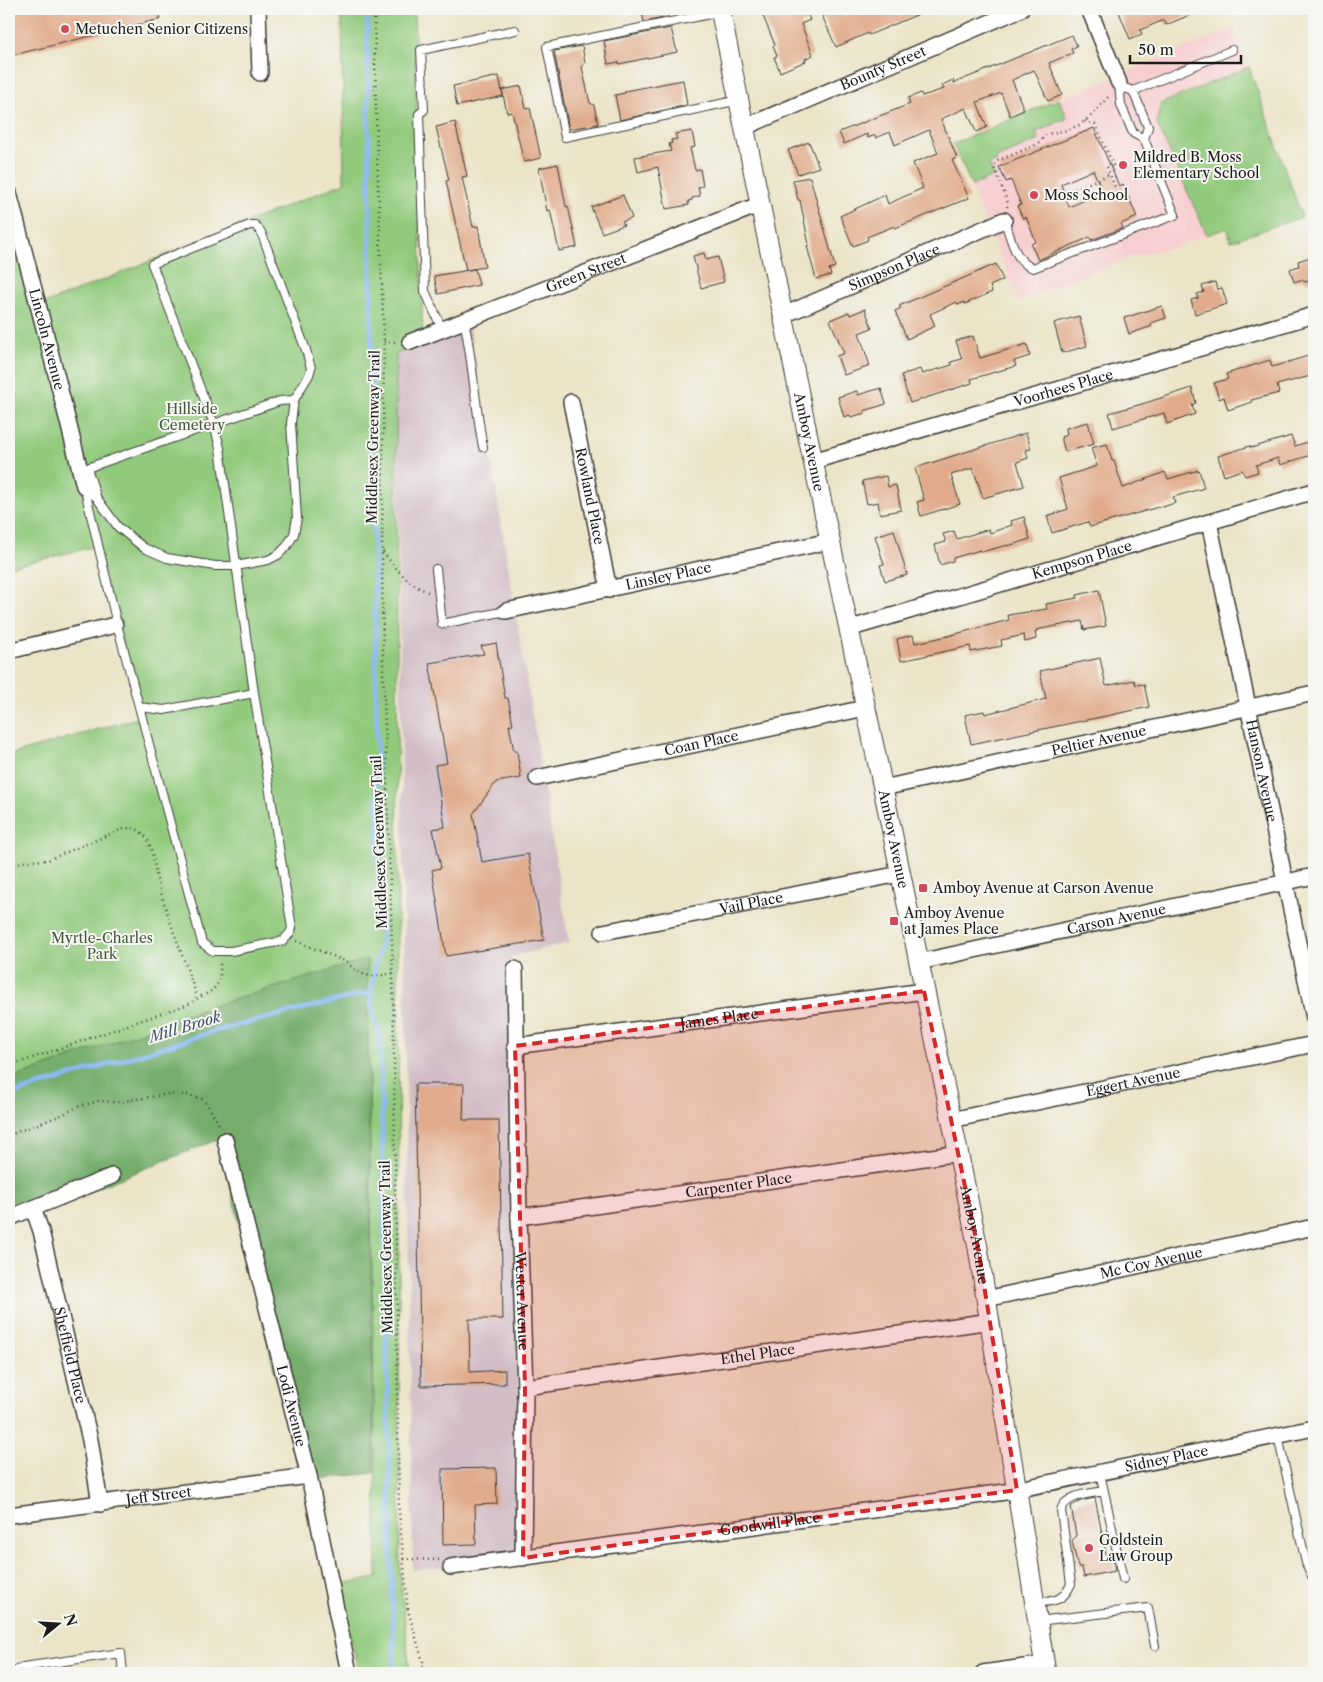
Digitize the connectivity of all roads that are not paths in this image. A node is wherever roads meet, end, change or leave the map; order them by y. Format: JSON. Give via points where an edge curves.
{"nodes":[{"id":1,"x":258,"y":9,"type":"edge"},
{"id":2,"x":1020,"y":9,"type":"edge"},
{"id":3,"x":1089,"y":9,"type":"edge"},
{"id":4,"x":720,"y":10,"type":"edge"},
{"id":5,"x":514,"y":30,"type":"dead end"},
{"id":6,"x":1232,"y":50,"type":"dead end"},
{"id":7,"x":260,"y":72,"type":"dead end"},
{"id":8,"x":1119,"y":86,"type":"junction"},
{"id":9,"x":1133,"y":91,"type":"junction"},
{"id":10,"x":739,"y":100,"type":"junction"},
{"id":11,"x":745,"y":127,"type":"junction"},
{"id":12,"x":1144,"y":138,"type":"junction"},
{"id":13,"x":9,"y":193,"type":"edge"},
{"id":14,"x":761,"y":204,"type":"junction"},
{"id":15,"x":1004,"y":220,"type":"joint"},
{"id":16,"x":784,"y":315,"type":"junction"},
{"id":17,"x":1314,"y":315,"type":"edge"},
{"id":18,"x":464,"y":320,"type":"junction"},
{"id":19,"x":442,"y":329,"type":"junction"},
{"id":20,"x":402,"y":342,"type":"road end"},
{"id":21,"x":294,"y":400,"type":"junction"},
{"id":22,"x":571,"y":402,"type":"dead end"},
{"id":23,"x":214,"y":424,"type":"junction"},
{"id":24,"x":482,"y":447,"type":"dead end"},
{"id":25,"x":813,"y":461,"type":"junction"},
{"id":26,"x":84,"y":486,"type":"junction"},
{"id":27,"x":1314,"y":491,"type":"edge"},
{"id":28,"x":96,"y":497,"type":"junction"},
{"id":29,"x":1209,"y":522,"type":"junction"},
{"id":30,"x":830,"y":541,"type":"junction"},
{"id":31,"x":236,"y":566,"type":"junction"},
{"id":32,"x":436,"y":569,"type":"dead end"},
{"id":33,"x":610,"y":590,"type":"junction"},
{"id":34,"x":506,"y":612,"type":"joint"},
{"id":35,"x":115,"y":625,"type":"dead end"},
{"id":36,"x":848,"y":629,"type":"junction"},
{"id":37,"x":9,"y":651,"type":"edge"},
{"id":38,"x":254,"y":693,"type":"junction"},
{"id":39,"x":1314,"y":694,"type":"edge"},
{"id":40,"x":139,"y":707,"type":"junction"},
{"id":41,"x":1249,"y":707,"type":"junction"},
{"id":42,"x":865,"y":708,"type":"junction"},
{"id":43,"x":537,"y":778,"type":"dead end"},
{"id":44,"x":883,"y":788,"type":"junction"},
{"id":45,"x":900,"y":874,"type":"junction"},
{"id":46,"x":1314,"y":876,"type":"edge"},
{"id":47,"x":1285,"y":882,"type":"junction"},
{"id":48,"x":603,"y":932,"type":"dead end"},
{"id":49,"x":918,"y":962,"type":"junction"},
{"id":50,"x":515,"y":969,"type":"dead end"},
{"id":51,"x":924,"y":991,"type":"junction"},
{"id":52,"x":1314,"y":1018,"type":"edge"},
{"id":53,"x":1314,"y":1044,"type":"edge"},
{"id":54,"x":515,"y":1046,"type":"junction"},
{"id":55,"x":951,"y":1120,"type":"junction"},
{"id":56,"x":225,"y":1140,"type":"road end"},
{"id":57,"x":959,"y":1153,"type":"junction"},
{"id":58,"x":112,"y":1176,"type":"dead end"},
{"id":59,"x":33,"y":1208,"type":"junction"},
{"id":60,"x":519,"y":1217,"type":"junction"},
{"id":61,"x":9,"y":1218,"type":"edge"},
{"id":62,"x":1314,"y":1227,"type":"edge"},
{"id":63,"x":986,"y":1299,"type":"junction"},
{"id":64,"x":990,"y":1321,"type":"junction"},
{"id":65,"x":525,"y":1387,"type":"junction"},
{"id":66,"x":1314,"y":1428,"type":"edge"},
{"id":67,"x":1278,"y":1436,"type":"junction"},
{"id":68,"x":1100,"y":1473,"type":"junction"},
{"id":69,"x":309,"y":1476,"type":"junction"},
{"id":70,"x":1017,"y":1490,"type":"junction"},
{"id":71,"x":1104,"y":1491,"type":"junction"},
{"id":72,"x":100,"y":1504,"type":"junction"},
{"id":73,"x":9,"y":1516,"type":"edge"},
{"id":74,"x":523,"y":1558,"type":"junction"},
{"id":75,"x":451,"y":1567,"type":"road end"},
{"id":76,"x":1123,"y":1579,"type":"dead end"},
{"id":77,"x":1314,"y":1580,"type":"edge"},
{"id":78,"x":1037,"y":1612,"type":"junction"},
{"id":79,"x":1155,"y":1646,"type":"dead end"},
{"id":80,"x":1046,"y":1668,"type":"edge"},
{"id":81,"x":12,"y":1673,"type":"edge"},
{"id":82,"x":123,"y":1673,"type":"edge"},
{"id":83,"x":349,"y":1673,"type":"edge"},
{"id":84,"x":983,"y":1673,"type":"edge"}],
"edges":[{"from":1,"to":7,"type":"street"},
{"from":2,"to":11,"type":"street","name":"Bounty Street"},
{"from":3,"to":8,"type":"street"},
{"from":4,"to":10,"type":"street","name":"Amboy Avenue"},
{"from":4,"to":10,"type":"lane","via":[[547,47],[565,137]]},
{"from":5,"to":19,"type":"lane","via":[[421,50],[424,110],[419,114],[425,291]]},
{"from":6,"to":9,"type":"lane"},
{"from":8,"to":9,"type":"lane"},
{"from":8,"to":12,"type":"lane","via":[[1121,105],[1133,133]]},
{"from":9,"to":12,"type":"lane","via":[[1148,127]]},
{"from":10,"to":11,"type":"street","name":"Amboy Avenue"},
{"from":11,"to":14,"type":"street","name":"Amboy Avenue"},
{"from":12,"to":15,"type":"lane","via":[[1175,215],[1033,268],[1026,266],[1016,254]]},
{"from":13,"to":26,"type":"street","name":"Lincoln Avenue"},
{"from":14,"to":16,"type":"street","name":"Amboy Avenue"},
{"from":14,"to":18,"type":"street","name":"Green Street"},
{"from":15,"to":16,"type":"street","name":"Simpson Place"},
{"from":16,"to":25,"type":"street","name":"Amboy Avenue"},
{"from":17,"to":25,"type":"street","name":"Voorhees Place"},
{"from":18,"to":19,"type":"street","name":"Green Street"},
{"from":18,"to":24,"type":"lane"},
{"from":19,"to":20,"type":"street","name":"Green Street"},
{"from":21,"to":23,"type":"lane"},
{"from":21,"to":23,"type":"lane","via":[[309,375],[310,361],[261,232],[255,225],[250,225],[152,264]]},
{"from":21,"to":31,"type":"lane","via":[[291,423],[297,518],[294,534],[287,546],[273,558]]},
{"from":22,"to":33,"type":"street","name":"Rowland Place"},
{"from":23,"to":28,"type":"lane","via":[[87,468]]},
{"from":23,"to":31,"type":"lane"},
{"from":25,"to":30,"type":"street","name":"Amboy Avenue"},
{"from":26,"to":28,"type":"lane"},
{"from":26,"to":40,"type":"lane"},
{"from":27,"to":29,"type":"street","name":"Kempson Place"},
{"from":28,"to":31,"type":"lane","via":[[118,528],[144,548],[167,558]]},
{"from":29,"to":36,"type":"street","name":"Kempson Place"},
{"from":29,"to":41,"type":"street","name":"Hanson Avenue"},
{"from":30,"to":33,"type":"street","name":"Linsley Place"},
{"from":30,"to":36,"type":"street","name":"Amboy Avenue"},
{"from":31,"to":38,"type":"lane"},
{"from":32,"to":34,"type":"lane","via":[[442,624]]},
{"from":33,"to":34,"type":"street","name":"Linsley Place"},
{"from":35,"to":37,"type":"street"},
{"from":36,"to":42,"type":"street","name":"Amboy Avenue"},
{"from":38,"to":40,"type":"lane","via":[[164,710]]},
{"from":38,"to":40,"type":"lane","via":[[292,928],[288,937],[278,942],[231,951],[218,952],[202,943]]},
{"from":39,"to":41,"type":"street","name":"Peltier Avenue"},
{"from":41,"to":44,"type":"street","name":"Peltier Avenue"},
{"from":41,"to":47,"type":"street","name":"Hanson Avenue"},
{"from":42,"to":43,"type":"street","name":"Coan Place"},
{"from":42,"to":44,"type":"street","name":"Amboy Avenue"},
{"from":44,"to":45,"type":"street","name":"Amboy Avenue"},
{"from":45,"to":48,"type":"street","name":"Vail Place"},
{"from":45,"to":49,"type":"street","name":"Amboy Avenue"},
{"from":46,"to":47,"type":"street","name":"Carson Avenue"},
{"from":47,"to":49,"type":"street","name":"Carson Avenue"},
{"from":47,"to":52,"type":"street","name":"Hanson Avenue"},
{"from":49,"to":51,"type":"street","name":"Amboy Avenue"},
{"from":50,"to":54,"type":"street","name":"Wester Avenue"},
{"from":51,"to":54,"type":"street","name":"James Place"},
{"from":51,"to":55,"type":"street","name":"Amboy Avenue"},
{"from":53,"to":55,"type":"street","name":"Eggert Avenue"},
{"from":54,"to":60,"type":"street","name":"Wester Avenue"},
{"from":55,"to":57,"type":"street","name":"Amboy Avenue"},
{"from":56,"to":69,"type":"street","name":"Lodi Avenue"},
{"from":57,"to":60,"type":"street","name":"Carpenter Place"},
{"from":57,"to":63,"type":"street","name":"Amboy Avenue"},
{"from":58,"to":59,"type":"street"},
{"from":59,"to":61,"type":"street"},
{"from":59,"to":72,"type":"street","name":"Sheffield Place","via":[[90,1440]]},
{"from":60,"to":65,"type":"street","name":"Wester Avenue"},
{"from":62,"to":63,"type":"street","name":"Mc Coy Avenue"},
{"from":63,"to":64,"type":"street","name":"Amboy Avenue"},
{"from":64,"to":65,"type":"street","name":"Ethel Place"},
{"from":64,"to":70,"type":"street","name":"Amboy Avenue"},
{"from":65,"to":74,"type":"street","name":"Wester Avenue"},
{"from":66,"to":67,"type":"street","name":"Sidney Place"},
{"from":67,"to":68,"type":"street","name":"Sidney Place"},
{"from":67,"to":77,"type":"lane","via":[[1306,1563]]},
{"from":68,"to":70,"type":"street","name":"Sidney Place"},
{"from":68,"to":71,"type":"lane"},
{"from":69,"to":72,"type":"street","name":"Jeff Street"},
{"from":69,"to":83,"type":"street","name":"Lodi Avenue"},
{"from":70,"to":74,"type":"street","name":"Goodwill Place"},
{"from":70,"to":78,"type":"street","name":"Amboy Avenue"},
{"from":71,"to":76,"type":"lane"},
{"from":71,"to":78,"type":"lane","via":[[1063,1504],[1061,1510],[1071,1584],[1067,1594]]},
{"from":72,"to":73,"type":"street","name":"Jeff Street"},
{"from":74,"to":75,"type":"street","name":"Goodwill Place"},
{"from":78,"to":79,"type":"lane","via":[[1148,1608]]},
{"from":78,"to":80,"type":"street","name":"Amboy Avenue"},
{"from":80,"to":84,"type":"street"},
{"from":81,"to":82,"type":"lane","via":[[23,1667],[121,1653]]}]}
